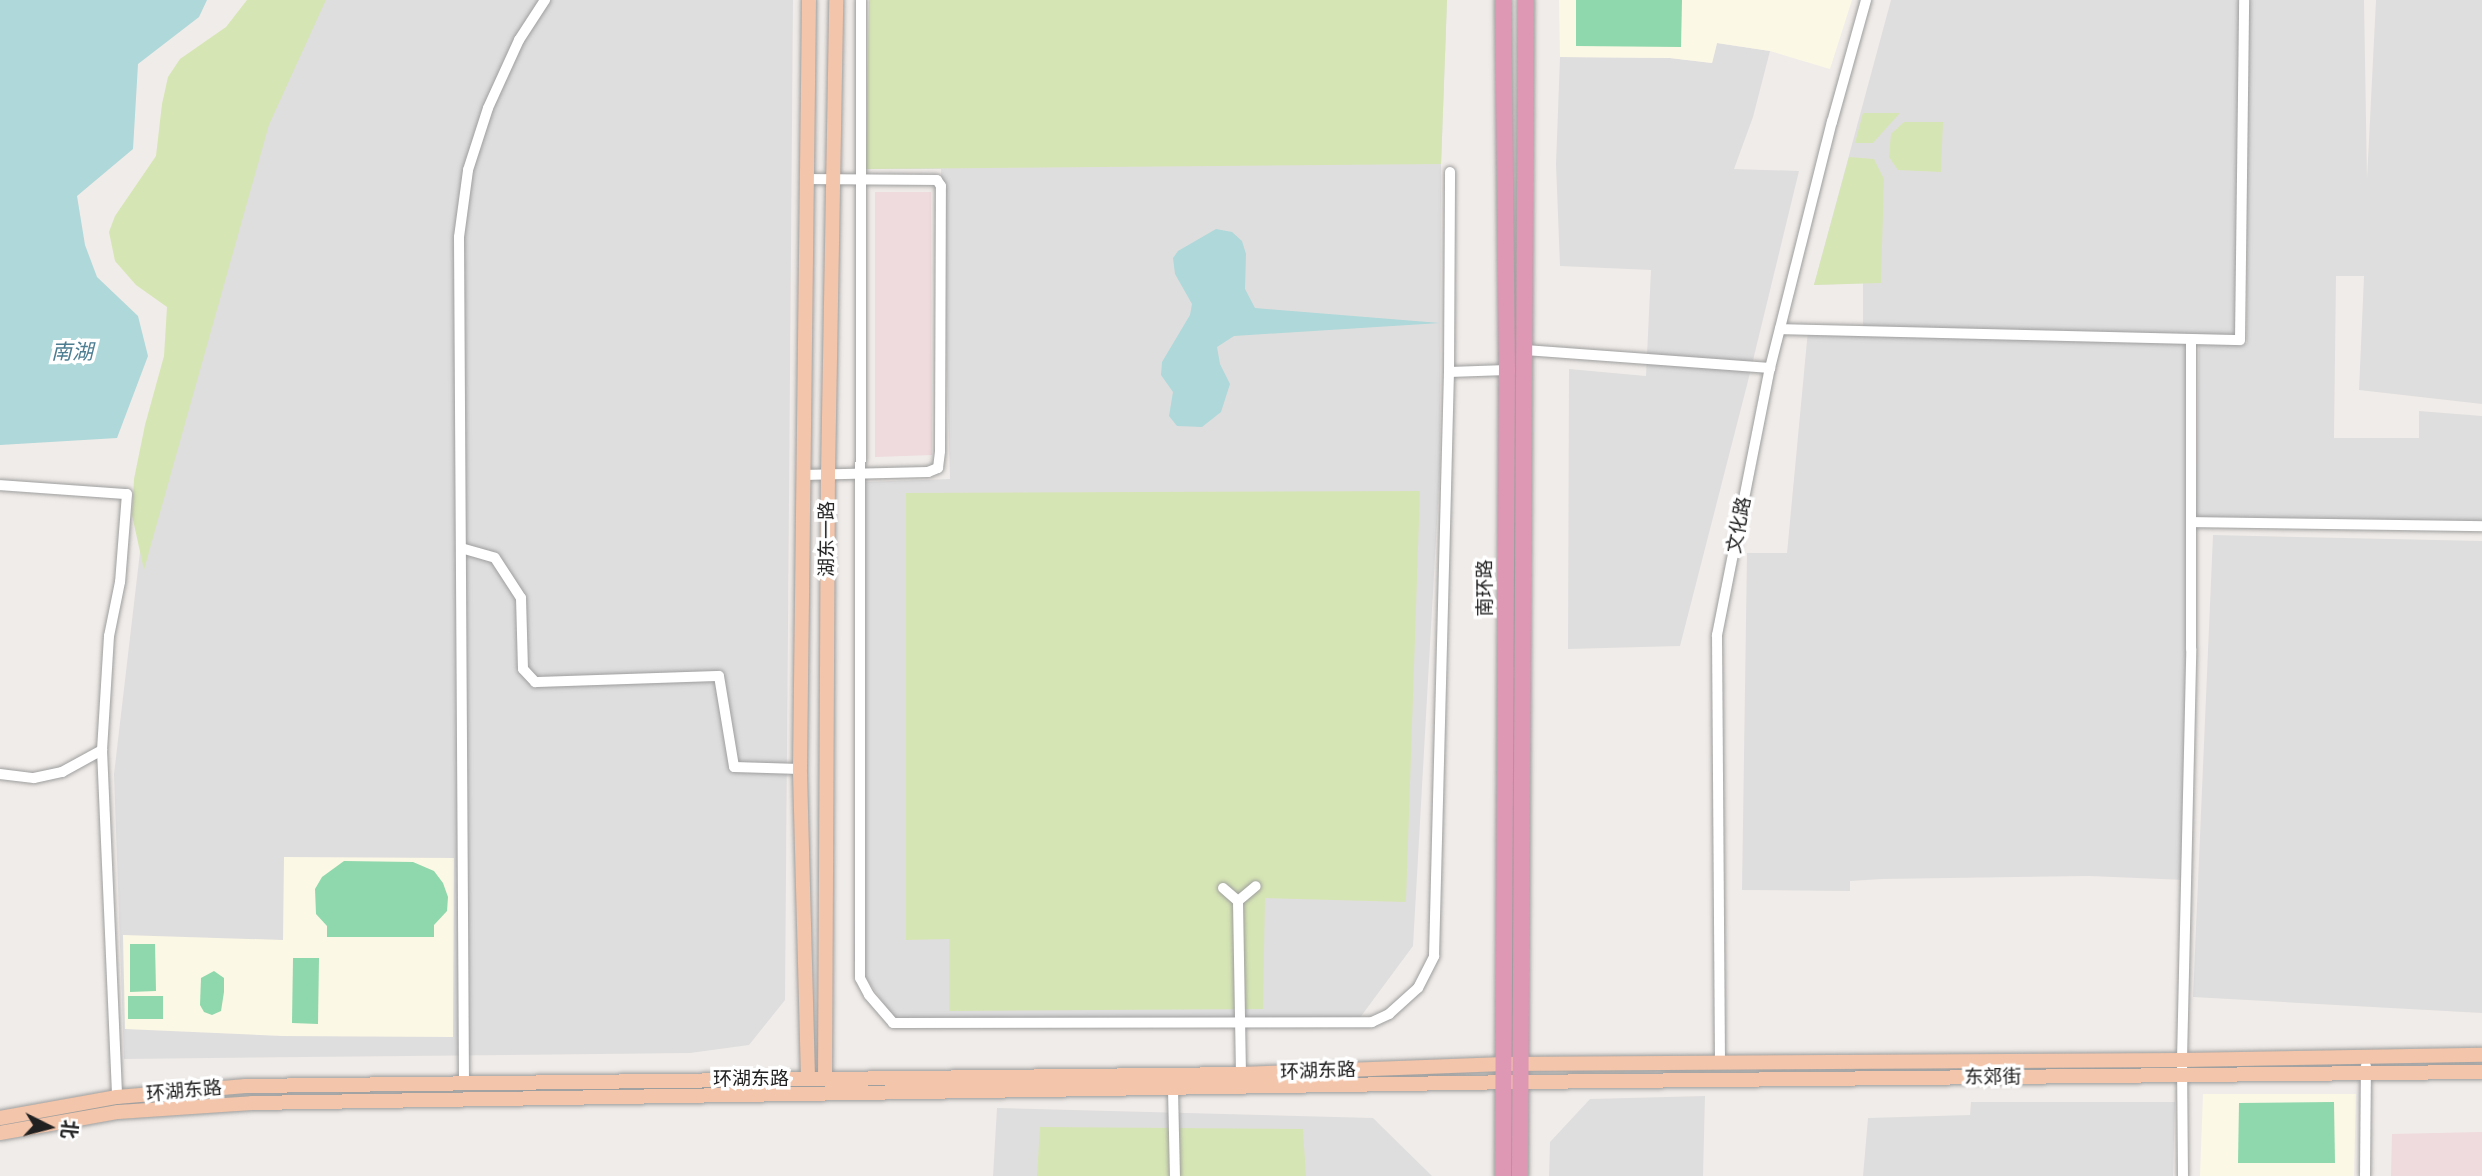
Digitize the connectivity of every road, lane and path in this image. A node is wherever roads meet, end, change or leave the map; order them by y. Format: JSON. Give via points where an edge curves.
{"nodes":[{"id":1,"x":545,"y":0,"type":"edge"},
{"id":2,"x":809,"y":0,"type":"edge"},
{"id":3,"x":836,"y":0,"type":"edge"},
{"id":4,"x":861,"y":0,"type":"edge"},
{"id":5,"x":1503,"y":0,"type":"edge"},
{"id":6,"x":1525,"y":0,"type":"edge"},
{"id":7,"x":1866,"y":0,"type":"edge"},
{"id":8,"x":2244,"y":0,"type":"edge"},
{"id":9,"x":1450,"y":172,"type":"dead end"},
{"id":10,"x":807,"y":179,"type":"junction"},
{"id":11,"x":833,"y":179,"type":"junction"},
{"id":12,"x":861,"y":179,"type":"junction"},
{"id":13,"x":1780,"y":329,"type":"junction"},
{"id":14,"x":2191,"y":340,"type":"junction"},
{"id":15,"x":1525,"y":350,"type":"junction"},
{"id":16,"x":1770,"y":368,"type":"junction"},
{"id":17,"x":1507,"y":370,"type":"junction"},
{"id":18,"x":1449,"y":372,"type":"junction"},
{"id":19,"x":828,"y":474,"type":"junction"},
{"id":20,"x":859,"y":474,"type":"junction"},
{"id":21,"x":803,"y":475,"type":"junction"},
{"id":22,"x":0,"y":485,"type":"edge"},
{"id":23,"x":2191,"y":522,"type":"junction"},
{"id":24,"x":2482,"y":526,"type":"edge"},
{"id":25,"x":461,"y":548,"type":"junction"},
{"id":26,"x":103,"y":750,"type":"junction"},
{"id":27,"x":800,"y":769,"type":"junction"},
{"id":28,"x":0,"y":774,"type":"edge"},
{"id":29,"x":1256,"y":886,"type":"dead end"},
{"id":30,"x":1223,"y":888,"type":"dead end"},
{"id":31,"x":1238,"y":901,"type":"junction"},
{"id":32,"x":1242,"y":1024,"type":"junction"},
{"id":33,"x":2482,"y":1055,"type":"edge"},
{"id":34,"x":2365,"y":1056,"type":"junction"},
{"id":35,"x":1720,"y":1063,"type":"junction"},
{"id":36,"x":1504,"y":1064,"type":"junction"},
{"id":37,"x":1521,"y":1064,"type":"junction"},
{"id":38,"x":2182,"y":1068,"type":"junction"},
{"id":39,"x":2482,"y":1072,"type":"edge"},
{"id":40,"x":2366,"y":1073,"type":"junction"},
{"id":41,"x":1241,"y":1074,"type":"junction"},
{"id":42,"x":808,"y":1078,"type":"junction"},
{"id":43,"x":825,"y":1079,"type":"junction"},
{"id":44,"x":464,"y":1081,"type":"junction"},
{"id":45,"x":1504,"y":1082,"type":"junction"},
{"id":46,"x":1521,"y":1082,"type":"junction"},
{"id":47,"x":1173,"y":1090,"type":"junction"},
{"id":48,"x":117,"y":1097,"type":"junction"},
{"id":49,"x":0,"y":1118,"type":"edge"},
{"id":50,"x":0,"y":1133,"type":"edge"},
{"id":51,"x":1175,"y":1176,"type":"edge"},
{"id":52,"x":1503,"y":1176,"type":"edge"},
{"id":53,"x":1520,"y":1176,"type":"edge"},
{"id":54,"x":2183,"y":1176,"type":"edge"},
{"id":55,"x":2365,"y":1176,"type":"edge"}],
"edges":[{"from":1,"to":25,"type":"street","via":[[519,40],[488,108],[463,198],[459,237]]},
{"from":2,"to":10,"type":"main road","name":"湖东一路"},
{"from":3,"to":11,"type":"main road","name":"湖东一路"},
{"from":4,"to":12,"type":"street"},
{"from":5,"to":17,"type":"highway","name":"南环路"},
{"from":6,"to":15,"type":"highway","name":"南环路"},
{"from":7,"to":13,"type":"street","name":"文化路"},
{"from":8,"to":14,"type":"street","via":[[2240,340]]},
{"from":9,"to":18,"type":"street"},
{"from":10,"to":11,"type":"street"},
{"from":10,"to":21,"type":"main road","name":"湖东一路"},
{"from":11,"to":12,"type":"street"},
{"from":11,"to":19,"type":"main road","name":"湖东一路"},
{"from":12,"to":20,"type":"street"},
{"from":12,"to":20,"type":"street","via":[[937,180],[941,186],[940,438],[938,468]]},
{"from":13,"to":14,"type":"street"},
{"from":13,"to":16,"type":"street","name":"文化路"},
{"from":14,"to":23,"type":"street"},
{"from":15,"to":16,"type":"street"},
{"from":15,"to":37,"type":"highway","name":"南环路"},
{"from":16,"to":35,"type":"street","name":"文化路","via":[[1717,635]]},
{"from":17,"to":18,"type":"street"},
{"from":17,"to":36,"type":"highway","name":"南环路"},
{"from":18,"to":32,"type":"street","via":[[1434,956],[1430,969],[1404,1003],[1372,1022]]},
{"from":19,"to":20,"type":"street"},
{"from":19,"to":21,"type":"street"},
{"from":19,"to":43,"type":"main road","name":"湖东一路"},
{"from":20,"to":32,"type":"street","via":[[859,962],[860,978],[869,995],[893,1023]]},
{"from":21,"to":27,"type":"main road","name":"湖东一路"},
{"from":22,"to":26,"type":"street","via":[[127,494],[120,582],[109,636]]},
{"from":23,"to":24,"type":"street"},
{"from":23,"to":38,"type":"street"},
{"from":25,"to":27,"type":"street","via":[[495,558],[521,598],[523,669],[535,682],[719,676],[734,768]]},
{"from":25,"to":44,"type":"street"},
{"from":26,"to":28,"type":"street","via":[[62,772],[34,778]]},
{"from":26,"to":48,"type":"street"},
{"from":27,"to":42,"type":"main road","name":"湖东一路"},
{"from":29,"to":31,"type":"street"},
{"from":30,"to":31,"type":"street"},
{"from":31,"to":32,"type":"street"},
{"from":32,"to":41,"type":"street"},
{"from":33,"to":34,"type":"main road","name":"东郊街"},
{"from":34,"to":38,"type":"main road","name":"东郊街"},
{"from":34,"to":40,"type":"street"},
{"from":35,"to":37,"type":"main road","name":"东郊街"},
{"from":35,"to":38,"type":"main road","name":"东郊街"},
{"from":36,"to":37,"type":"main road","name":"东郊街"},
{"from":36,"to":41,"type":"main road","name":"环湖东路"},
{"from":36,"to":45,"type":"highway","name":"南环路"},
{"from":37,"to":46,"type":"highway","name":"南环路"},
{"from":38,"to":40,"type":"main road","name":"东郊街"},
{"from":38,"to":46,"type":"main road","name":"东郊街"},
{"from":38,"to":54,"type":"street"},
{"from":39,"to":40,"type":"main road","name":"东郊街"},
{"from":40,"to":55,"type":"street"},
{"from":41,"to":43,"type":"main road","name":"环湖东路"},
{"from":42,"to":43,"type":"main road","name":"环湖东路"},
{"from":42,"to":44,"type":"main road","name":"环湖东路"},
{"from":44,"to":48,"type":"main road","name":"环湖东路","via":[[246,1086]]},
{"from":45,"to":46,"type":"main road","name":"东郊街"},
{"from":45,"to":47,"type":"main road","name":"环湖东路"},
{"from":45,"to":52,"type":"highway","name":"南环路"},
{"from":46,"to":53,"type":"highway","name":"南环路"},
{"from":47,"to":50,"type":"main road","name":"环湖东路","via":[[252,1103],[118,1112]]},
{"from":47,"to":51,"type":"street"},
{"from":48,"to":49,"type":"main road","name":"环湖东路"}]}
